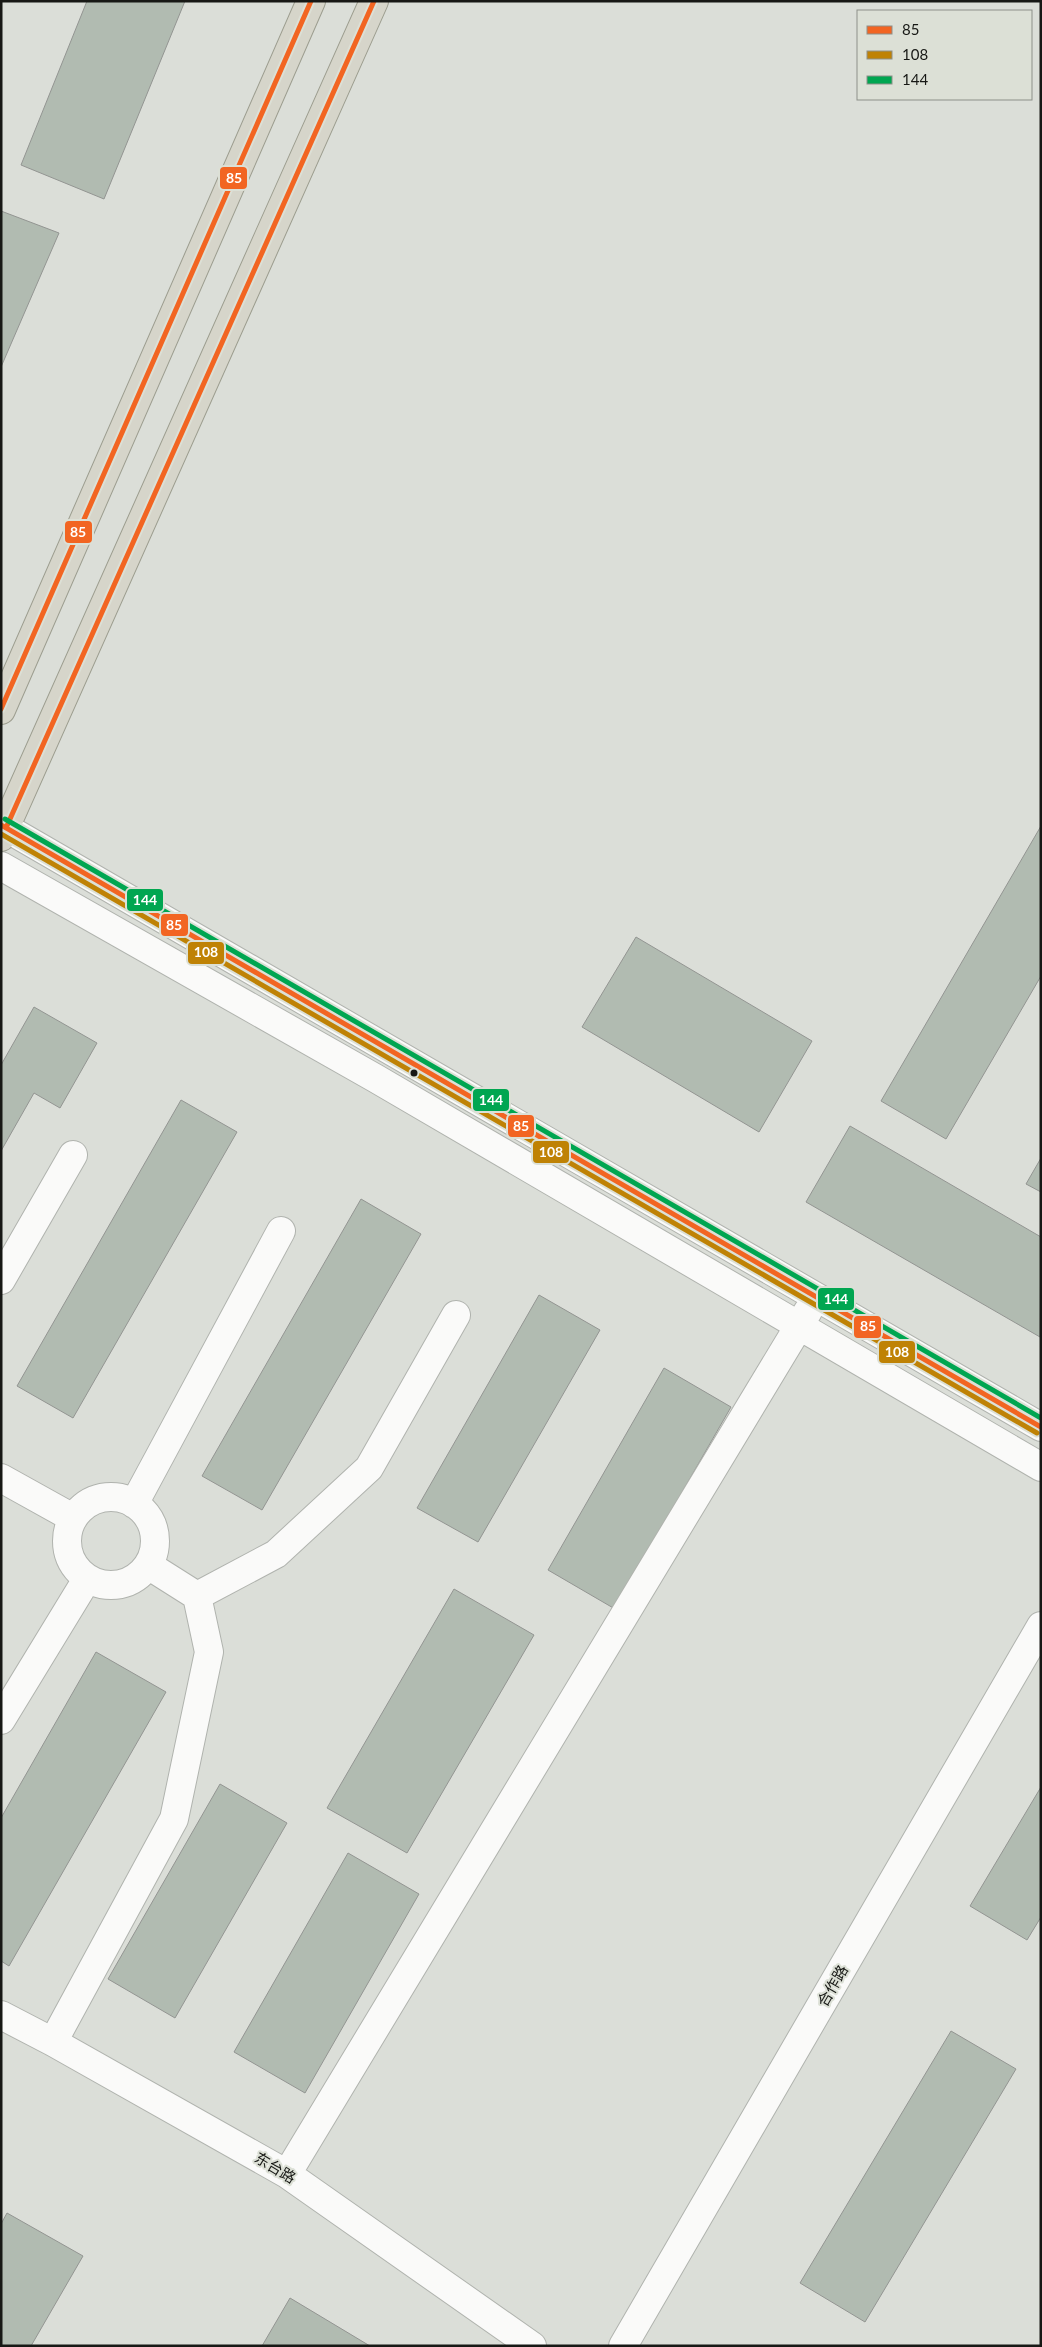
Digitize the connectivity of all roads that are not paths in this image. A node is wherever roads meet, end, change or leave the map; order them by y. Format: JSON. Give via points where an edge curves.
{"nodes":[{"id":1,"x":311,"y":1,"type":"edge"},
{"id":2,"x":373,"y":2,"type":"edge"},
{"id":3,"x":1,"y":710,"type":"edge"},
{"id":4,"x":3,"y":830,"type":"edge"},
{"id":5,"x":1,"y":866,"type":"edge"},
{"id":6,"x":73,"y":1155,"type":"dead end"},
{"id":7,"x":281,"y":1231,"type":"dead end"},
{"id":8,"x":1,"y":1280,"type":"edge"},
{"id":9,"x":816,"y":1297,"type":"junction"},
{"id":10,"x":456,"y":1315,"type":"dead end"},
{"id":11,"x":798,"y":1327,"type":"junction"},
{"id":12,"x":1041,"y":1428,"type":"edge"},
{"id":13,"x":1041,"y":1467,"type":"edge"},
{"id":14,"x":1,"y":1478,"type":"edge"},
{"id":15,"x":134,"y":1504,"type":"junction"},
{"id":16,"x":73,"y":1518,"type":"junction"},
{"id":17,"x":148,"y":1565,"type":"junction"},
{"id":18,"x":87,"y":1579,"type":"junction"},
{"id":19,"x":197,"y":1596,"type":"junction"},
{"id":20,"x":1041,"y":1626,"type":"edge"},
{"id":21,"x":1,"y":1720,"type":"edge"},
{"id":22,"x":1,"y":2015,"type":"edge"},
{"id":23,"x":53,"y":2042,"type":"junction"},
{"id":24,"x":287,"y":2174,"type":"junction"},
{"id":25,"x":532,"y":2346,"type":"edge"},
{"id":26,"x":623,"y":2346,"type":"edge"}],
"edges":[{"from":1,"to":3,"type":"highway"},
{"from":2,"to":4,"type":"highway"},
{"from":4,"to":9,"type":"street"},
{"from":5,"to":11,"type":"street","via":[[375,1078]]},
{"from":6,"to":8,"type":"street"},
{"from":7,"to":15,"type":"street"},
{"from":9,"to":11,"type":"street"},
{"from":9,"to":12,"type":"street"},
{"from":10,"to":19,"type":"street","via":[[369,1468],[276,1554]]},
{"from":11,"to":13,"type":"street"},
{"from":11,"to":24,"type":"street"},
{"from":14,"to":16,"type":"street"},
{"from":15,"to":16,"type":"street","via":[[118,1498],[101,1498],[85,1505]]},
{"from":15,"to":17,"type":"street","via":[[147,1516],[154,1531],[154,1549]]},
{"from":16,"to":18,"type":"street","via":[[67,1534],[68,1551],[74,1567]]},
{"from":17,"to":18,"type":"street","via":[[136,1577],[120,1585],[103,1585]]},
{"from":17,"to":19,"type":"street"},
{"from":18,"to":21,"type":"street"},
{"from":19,"to":23,"type":"street","via":[[209,1652],[174,1819]]},
{"from":20,"to":26,"type":"street","name":"合作路"},
{"from":22,"to":23,"type":"street","name":"东台路"},
{"from":23,"to":24,"type":"street","name":"东台路"},
{"from":24,"to":25,"type":"street","name":"东台路"}]}
